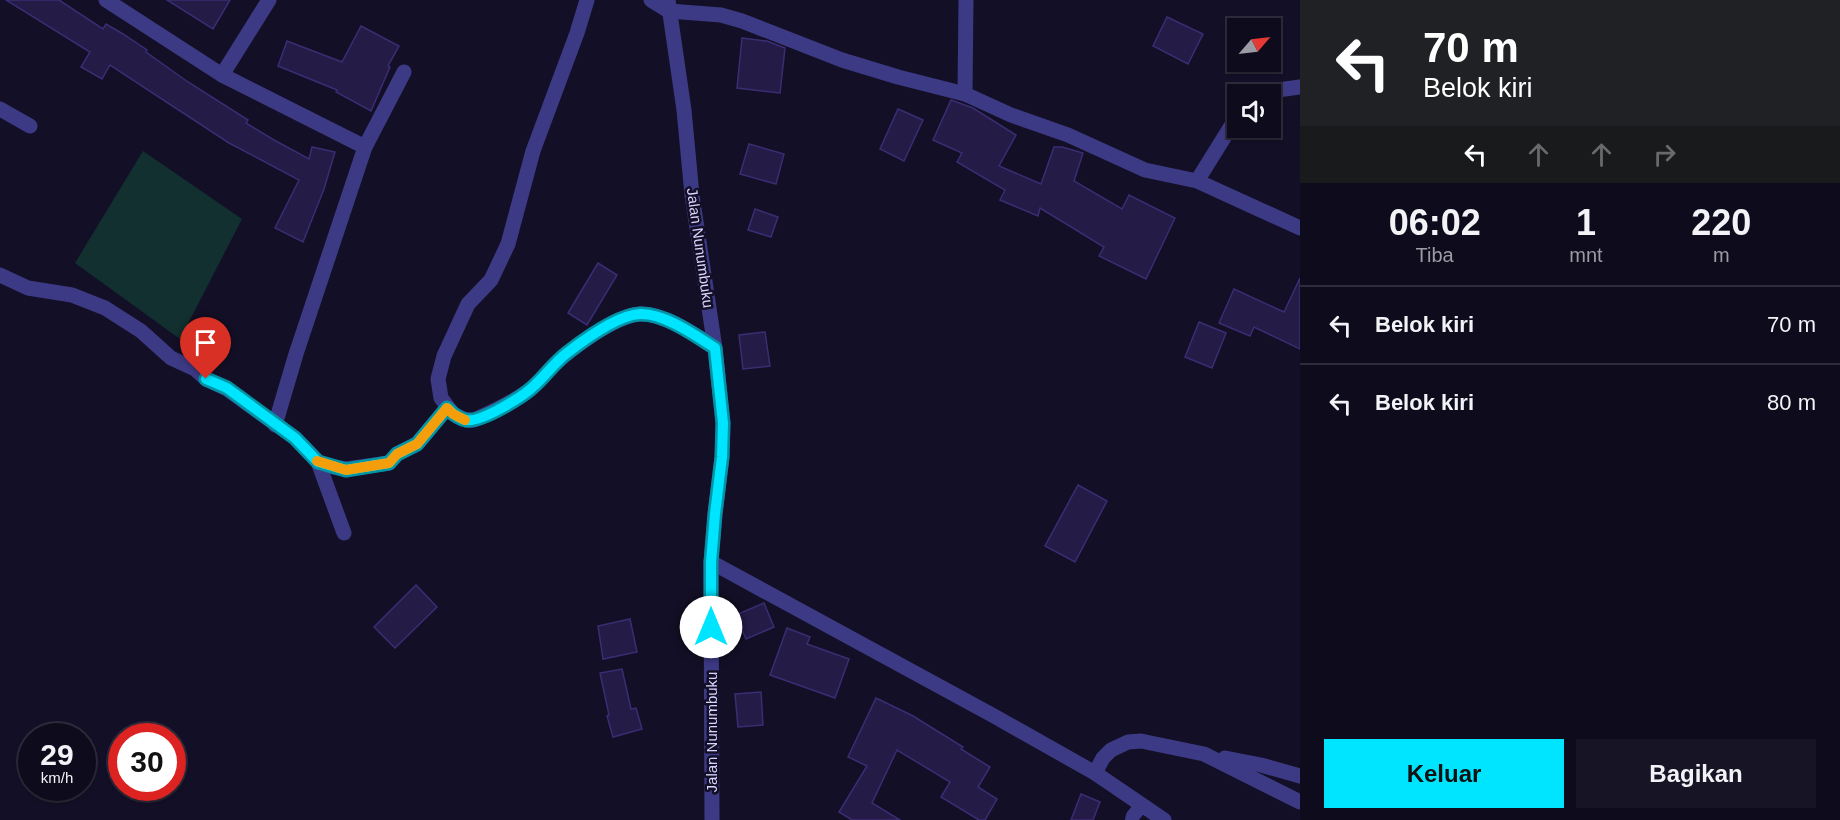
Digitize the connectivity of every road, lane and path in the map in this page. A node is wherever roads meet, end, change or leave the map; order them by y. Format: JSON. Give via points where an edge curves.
{"nodes":[{"id":1,"x":106,"y":0,"type":"edge"},
{"id":2,"x":269,"y":0,"type":"edge"},
{"id":3,"x":587,"y":0,"type":"edge"},
{"id":4,"x":651,"y":0,"type":"edge"},
{"id":5,"x":966,"y":0,"type":"edge"},
{"id":6,"x":669,"y":5,"type":"edge"},
{"id":7,"x":404,"y":72,"type":"dead end"},
{"id":8,"x":222,"y":75,"type":"junction"},
{"id":9,"x":1300,"y":87,"type":"edge"},
{"id":10,"x":1281,"y":90,"type":"edge"},
{"id":11,"x":966,"y":94,"type":"junction"},
{"id":12,"x":0,"y":109,"type":"edge"},
{"id":13,"x":30,"y":126,"type":"dead end"},
{"id":14,"x":1227,"y":133,"type":"edge"},
{"id":15,"x":365,"y":147,"type":"junction"},
{"id":16,"x":1197,"y":181,"type":"junction"},
{"id":17,"x":1300,"y":228,"type":"edge"},
{"id":18,"x":0,"y":275,"type":"edge"},
{"id":19,"x":715,"y":348,"type":"junction"},
{"id":20,"x":447,"y":408,"type":"junction"},
{"id":21,"x":275,"y":424,"type":"junction"},
{"id":22,"x":318,"y":462,"type":"junction"},
{"id":23,"x":344,"y":533,"type":"dead end"},
{"id":24,"x":711,"y":562,"type":"junction"},
{"id":25,"x":1204,"y":754,"type":"junction"},
{"id":26,"x":1095,"y":773,"type":"junction"},
{"id":27,"x":1300,"y":776,"type":"edge"},
{"id":28,"x":1300,"y":802,"type":"edge"},
{"id":29,"x":1142,"y":805,"type":"junction"},
{"id":30,"x":712,"y":820,"type":"edge"},
{"id":31,"x":1132,"y":820,"type":"edge"},
{"id":32,"x":1164,"y":820,"type":"edge"}],
"edges":[{"from":1,"to":8,"type":"street"},
{"from":2,"to":8,"type":"street"},
{"from":3,"to":20,"type":"street","via":[[533,151],[508,244],[491,280],[468,304],[444,356],[438,389]]},
{"from":4,"to":6,"type":"street"},
{"from":5,"to":11,"type":"street"},
{"from":6,"to":11,"type":"street","via":[[742,21],[842,60]]},
{"from":6,"to":19,"type":"street","name":"Jalan Nunumbuku"},
{"from":7,"to":15,"type":"street"},
{"from":8,"to":15,"type":"street"},
{"from":9,"to":10,"type":"street"},
{"from":11,"to":16,"type":"street","via":[[1145,170]]},
{"from":12,"to":13,"type":"street"},
{"from":14,"to":16,"type":"street"},
{"from":15,"to":21,"type":"street"},
{"from":16,"to":17,"type":"street"},
{"from":18,"to":21,"type":"street","via":[[28,288],[72,295],[105,308],[141,331],[171,358],[227,388]]},
{"from":19,"to":20,"type":"street","via":[[652,315],[626,317],[595,333],[566,354],[528,392],[491,413],[466,420]]},
{"from":19,"to":24,"type":"street","name":"Jalan Nunumbuku","via":[[723,423]]},
{"from":20,"to":22,"type":"street","via":[[417,444],[389,463],[346,470]]},
{"from":21,"to":22,"type":"street"},
{"from":22,"to":23,"type":"street"},
{"from":24,"to":26,"type":"street"},
{"from":24,"to":30,"type":"street","name":"Jalan Nunumbuku"},
{"from":25,"to":26,"type":"street","via":[[1141,741],[1128,742],[1111,750]]},
{"from":25,"to":27,"type":"street"},
{"from":25,"to":28,"type":"street"},
{"from":26,"to":29,"type":"street"},
{"from":29,"to":31,"type":"lane"},
{"from":29,"to":32,"type":"street"}]}
